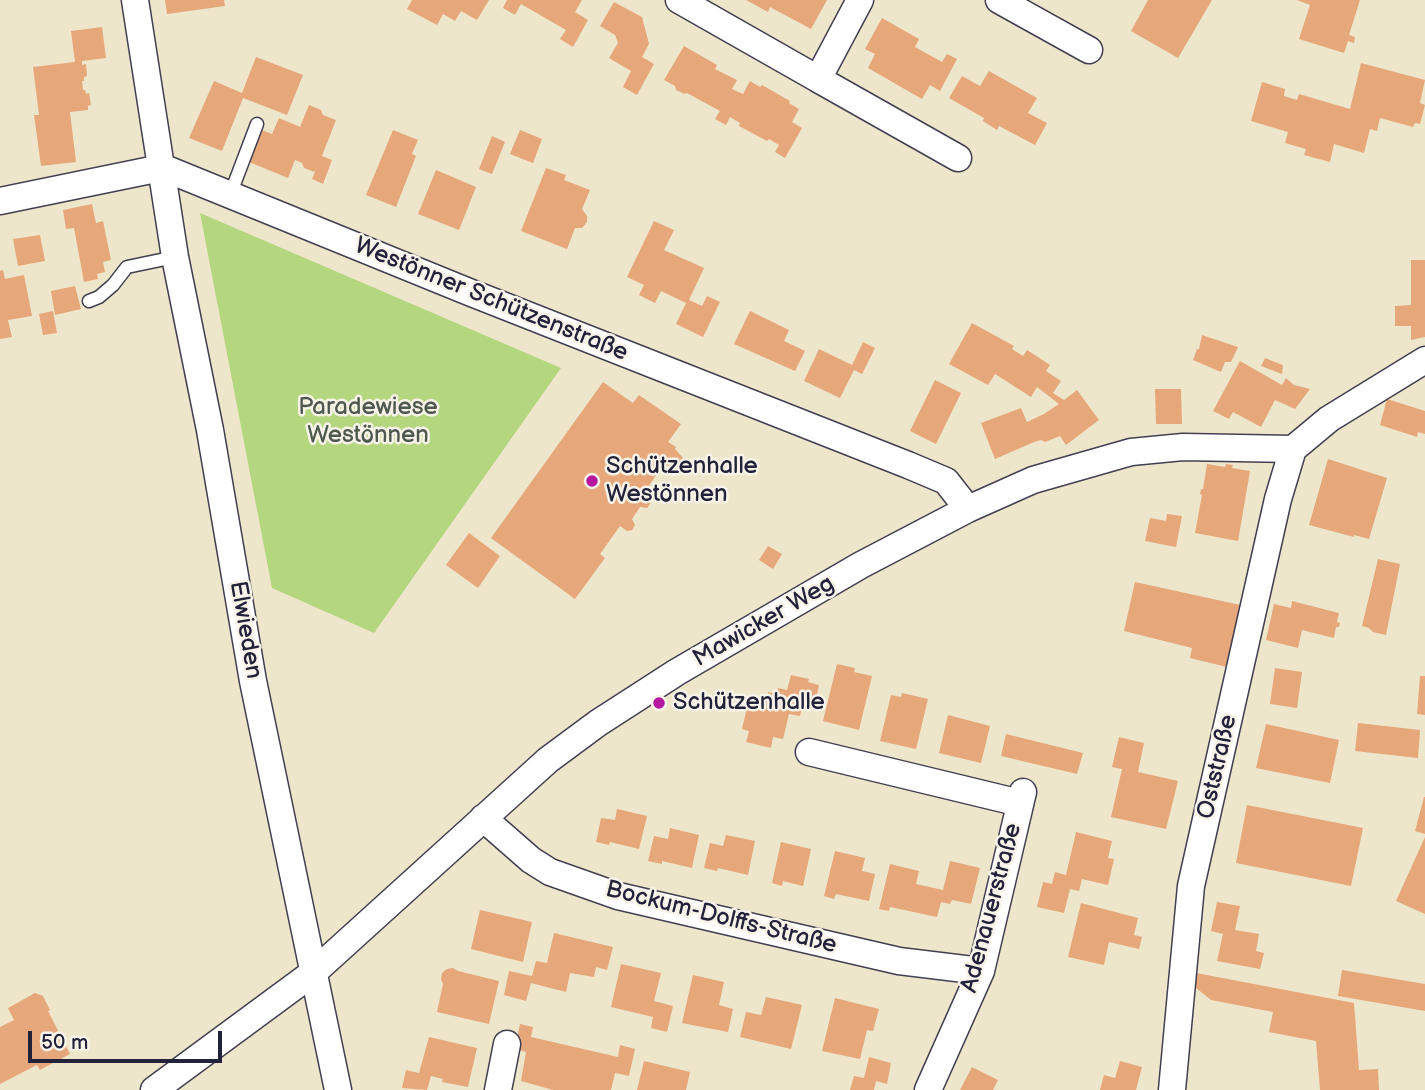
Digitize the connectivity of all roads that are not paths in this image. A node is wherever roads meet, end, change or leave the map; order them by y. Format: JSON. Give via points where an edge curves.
{"nodes":[{"id":1,"x":135,"y":0,"type":"edge"},
{"id":2,"x":678,"y":0,"type":"edge"},
{"id":3,"x":860,"y":0,"type":"edge"},
{"id":4,"x":999,"y":0,"type":"edge"},
{"id":5,"x":1089,"y":50,"type":"dead end"},
{"id":6,"x":818,"y":79,"type":"junction"},
{"id":7,"x":257,"y":124,"type":"dead end"},
{"id":8,"x":958,"y":158,"type":"dead end"},
{"id":9,"x":161,"y":168,"type":"junction"},
{"id":10,"x":230,"y":195,"type":"junction"},
{"id":11,"x":0,"y":201,"type":"edge"},
{"id":12,"x":175,"y":257,"type":"junction"},
{"id":13,"x":89,"y":301,"type":"dead end"},
{"id":14,"x":1425,"y":360,"type":"edge"},
{"id":15,"x":1293,"y":450,"type":"junction"},
{"id":16,"x":968,"y":509,"type":"junction"},
{"id":17,"x":809,"y":752,"type":"dead end"},
{"id":18,"x":483,"y":818,"type":"junction"},
{"id":19,"x":981,"y":971,"type":"junction"},
{"id":20,"x":314,"y":972,"type":"junction"},
{"id":21,"x":507,"y":1044,"type":"dead end"},
{"id":22,"x":154,"y":1090,"type":"edge"},
{"id":23,"x":338,"y":1090,"type":"edge"},
{"id":24,"x":498,"y":1090,"type":"edge"},
{"id":25,"x":928,"y":1090,"type":"edge"},
{"id":26,"x":1172,"y":1090,"type":"edge"}],
"edges":[{"from":1,"to":9,"type":"street"},
{"from":2,"to":6,"type":"street"},
{"from":3,"to":6,"type":"street"},
{"from":4,"to":5,"type":"street"},
{"from":6,"to":8,"type":"street"},
{"from":7,"to":10,"type":"lane"},
{"from":9,"to":10,"type":"street","name":"Westönner Schützenstraße"},
{"from":9,"to":11,"type":"street"},
{"from":9,"to":12,"type":"street","name":"Elwieden"},
{"from":10,"to":16,"type":"street","name":"Westönner Schützenstraße","via":[[946,481]]},
{"from":12,"to":13,"type":"lane","via":[[127,267],[113,285]]},
{"from":12,"to":20,"type":"street","name":"Elwieden","via":[[253,681]]},
{"from":14,"to":15,"type":"street","via":[[1329,419]]},
{"from":15,"to":16,"type":"street","name":"Mawicker Weg","via":[[1183,447],[1131,452],[1033,480]]},
{"from":15,"to":26,"type":"street","name":"Oststraße","via":[[1191,886]]},
{"from":16,"to":18,"type":"street","name":"Mawicker Weg","via":[[677,672],[548,760]]},
{"from":17,"to":19,"type":"street","name":"Adenauerstraße","via":[[1021,797]]},
{"from":18,"to":19,"type":"street","name":"Bockum-Dolffs-Straße","via":[[550,872],[618,896],[900,961]]},
{"from":18,"to":20,"type":"street","name":"Mawicker Weg"},
{"from":19,"to":25,"type":"street","name":"Adenauerstraße"},
{"from":20,"to":22,"type":"street","name":"Mawicker Weg"},
{"from":20,"to":23,"type":"street","name":"Elwieden"},
{"from":21,"to":24,"type":"street"}]}
